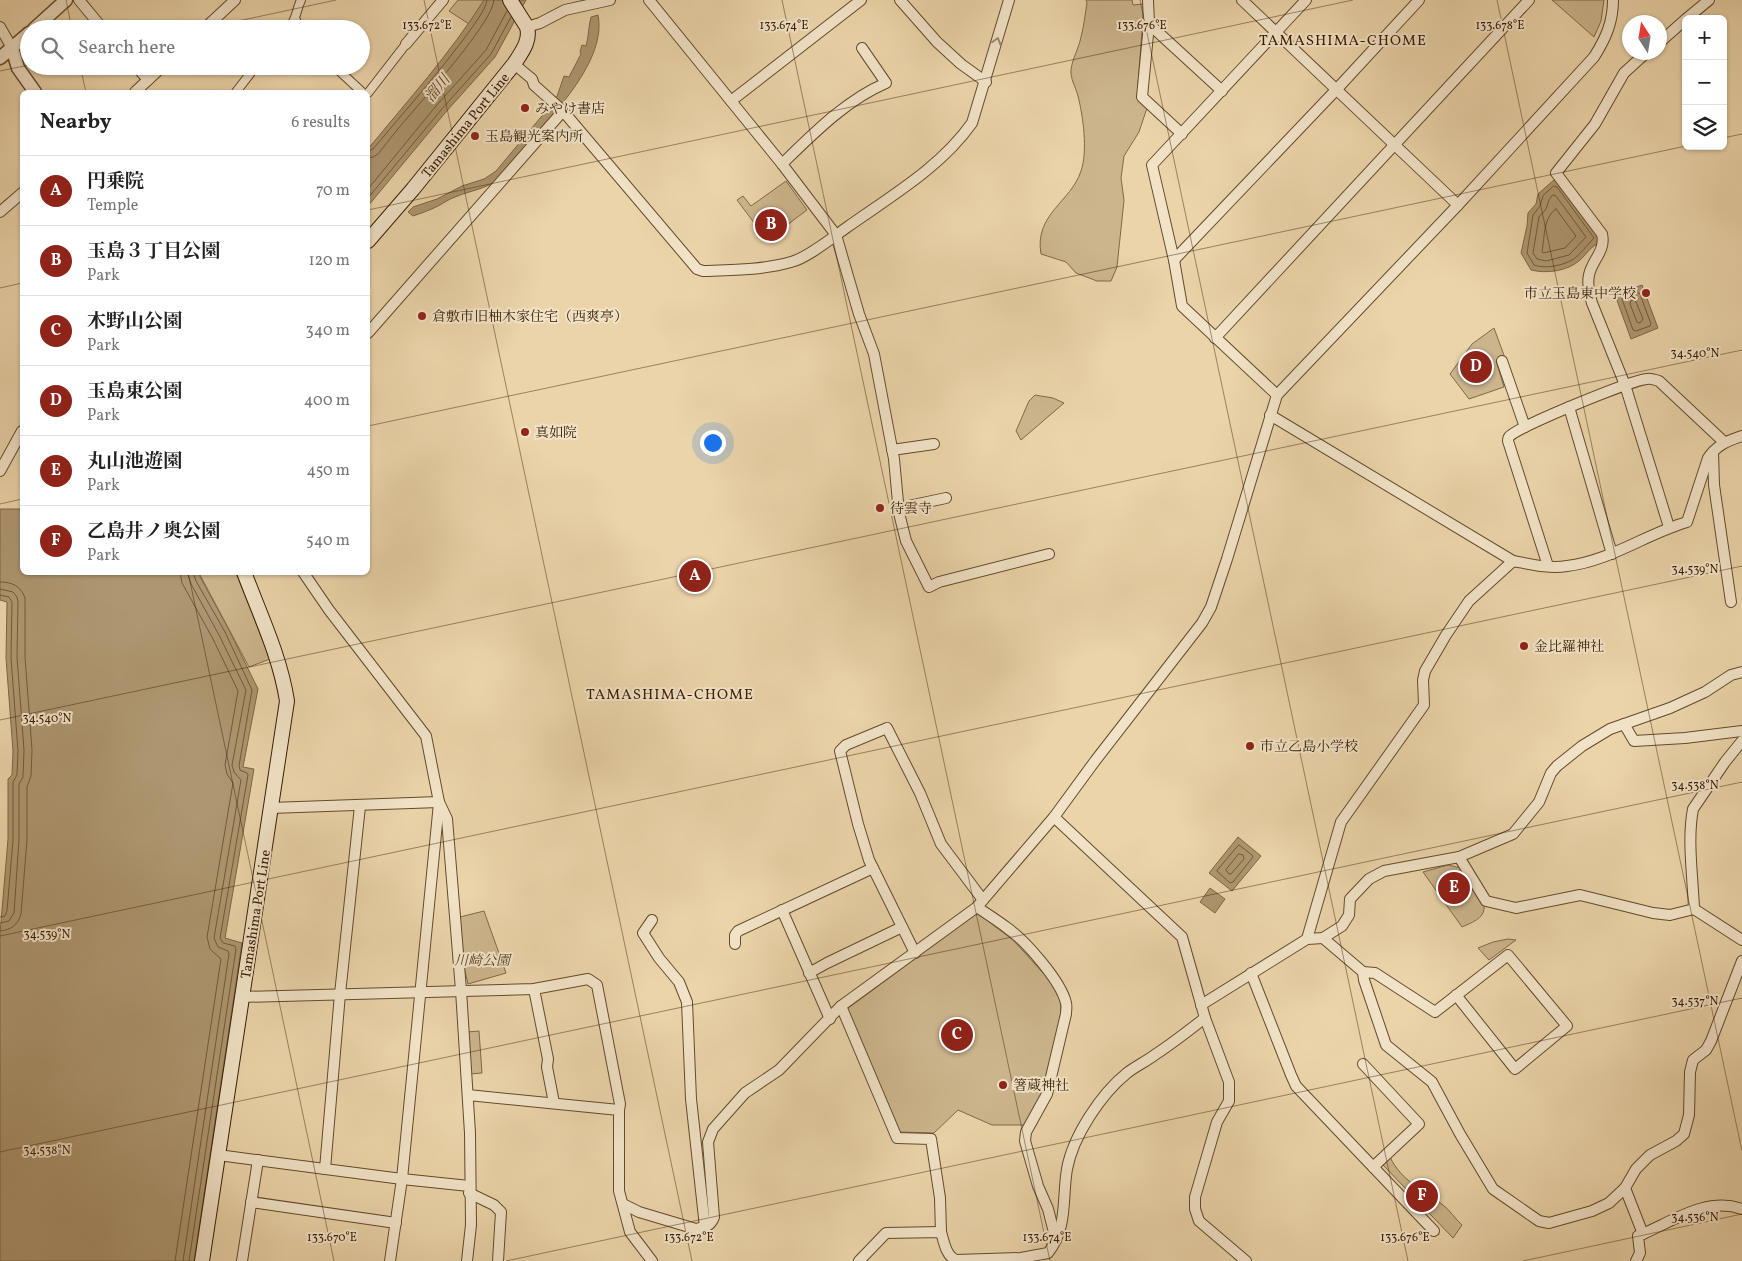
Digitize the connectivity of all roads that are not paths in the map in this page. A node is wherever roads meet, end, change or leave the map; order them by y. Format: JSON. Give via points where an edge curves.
{"nodes":[{"id":1,"x":66,"y":0,"type":"edge"},
{"id":2,"x":78,"y":0,"type":"edge"},
{"id":3,"x":235,"y":0,"type":"edge"},
{"id":4,"x":300,"y":0,"type":"edge"},
{"id":5,"x":443,"y":0,"type":"edge"},
{"id":6,"x":510,"y":0,"type":"edge"},
{"id":7,"x":610,"y":0,"type":"edge"},
{"id":8,"x":649,"y":0,"type":"edge"},
{"id":9,"x":860,"y":0,"type":"edge"},
{"id":10,"x":900,"y":0,"type":"edge"},
{"id":11,"x":1009,"y":0,"type":"edge"},
{"id":12,"x":1148,"y":0,"type":"edge"},
{"id":13,"x":1242,"y":0,"type":"edge"},
{"id":14,"x":1306,"y":0,"type":"edge"},
{"id":15,"x":1419,"y":0,"type":"edge"},
{"id":16,"x":1529,"y":0,"type":"edge"},
{"id":17,"x":1613,"y":0,"type":"edge"},
{"id":18,"x":1709,"y":0,"type":"edge"},
{"id":19,"x":1691,"y":15,"type":"edge"},
{"id":20,"x":44,"y":20,"type":"edge"},
{"id":21,"x":95,"y":20,"type":"edge"},
{"id":22,"x":214,"y":20,"type":"edge"},
{"id":23,"x":296,"y":20,"type":"edge"},
{"id":24,"x":525,"y":23,"type":"junction"},
{"id":25,"x":1682,"y":23,"type":"edge"},
{"id":26,"x":1149,"y":24,"type":"junction"},
{"id":27,"x":0,"y":27,"type":"edge"},
{"id":28,"x":1275,"y":32,"type":"junction"},
{"id":29,"x":1667,"y":36,"type":"edge"},
{"id":30,"x":20,"y":41,"type":"edge"},
{"id":31,"x":406,"y":44,"type":"joint"},
{"id":32,"x":12,"y":48,"type":"junction"},
{"id":33,"x":862,"y":48,"type":"dead end"},
{"id":34,"x":0,"y":58,"type":"edge"},
{"id":35,"x":1638,"y":60,"type":"edge"},
{"id":36,"x":514,"y":64,"type":"junction"},
{"id":37,"x":20,"y":71,"type":"edge"},
{"id":38,"x":23,"y":75,"type":"edge"},
{"id":39,"x":144,"y":75,"type":"edge"},
{"id":40,"x":153,"y":75,"type":"edge"},
{"id":41,"x":249,"y":75,"type":"edge"},
{"id":42,"x":344,"y":75,"type":"edge"},
{"id":43,"x":148,"y":80,"type":"junction"},
{"id":44,"x":986,"y":82,"type":"junction"},
{"id":45,"x":34,"y":90,"type":"edge"},
{"id":46,"x":138,"y":90,"type":"edge"},
{"id":47,"x":238,"y":90,"type":"edge"},
{"id":48,"x":360,"y":90,"type":"edge"},
{"id":49,"x":370,"y":90,"type":"edge"},
{"id":50,"x":1222,"y":90,"type":"junction"},
{"id":51,"x":1336,"y":90,"type":"junction"},
{"id":52,"x":731,"y":101,"type":"junction"},
{"id":53,"x":563,"y":111,"type":"junction"},
{"id":54,"x":1182,"y":134,"type":"junction"},
{"id":55,"x":1396,"y":145,"type":"junction"},
{"id":56,"x":782,"y":164,"type":"junction"},
{"id":57,"x":20,"y":195,"type":"edge"},
{"id":58,"x":1458,"y":205,"type":"junction"},
{"id":59,"x":0,"y":212,"type":"edge"},
{"id":60,"x":836,"y":235,"type":"junction"},
{"id":61,"x":370,"y":239,"type":"edge"},
{"id":62,"x":1174,"y":260,"type":"junction"},
{"id":63,"x":370,"y":331,"type":"edge"},
{"id":64,"x":1215,"y":338,"type":"junction"},
{"id":65,"x":1502,"y":361,"type":"dead end"},
{"id":66,"x":1625,"y":385,"type":"junction"},
{"id":67,"x":1277,"y":395,"type":"junction"},
{"id":68,"x":1569,"y":407,"type":"junction"},
{"id":69,"x":1270,"y":416,"type":"junction"},
{"id":70,"x":1525,"y":427,"type":"junction"},
{"id":71,"x":20,"y":435,"type":"edge"},
{"id":72,"x":1742,"y":436,"type":"edge"},
{"id":73,"x":1724,"y":442,"type":"junction"},
{"id":74,"x":934,"y":444,"type":"dead end"},
{"id":75,"x":892,"y":450,"type":"junction"},
{"id":76,"x":1713,"y":451,"type":"junction"},
{"id":77,"x":0,"y":471,"type":"edge"},
{"id":78,"x":946,"y":498,"type":"dead end"},
{"id":79,"x":899,"y":508,"type":"junction"},
{"id":80,"x":1669,"y":527,"type":"junction"},
{"id":81,"x":1049,"y":554,"type":"dead end"},
{"id":82,"x":1612,"y":554,"type":"junction"},
{"id":83,"x":1513,"y":561,"type":"junction"},
{"id":84,"x":1548,"y":566,"type":"junction"},
{"id":85,"x":245,"y":575,"type":"edge"},
{"id":86,"x":305,"y":575,"type":"edge"},
{"id":87,"x":1732,"y":602,"type":"dead end"},
{"id":88,"x":1742,"y":672,"type":"edge"},
{"id":89,"x":1624,"y":724,"type":"junction"},
{"id":90,"x":1742,"y":732,"type":"edge"},
{"id":91,"x":1742,"y":741,"type":"edge"},
{"id":92,"x":439,"y":802,"type":"junction"},
{"id":93,"x":360,"y":806,"type":"junction"},
{"id":94,"x":271,"y":808,"type":"junction"},
{"id":95,"x":1054,"y":817,"type":"junction"},
{"id":96,"x":1459,"y":857,"type":"junction"},
{"id":97,"x":873,"y":868,"type":"junction"},
{"id":98,"x":980,"y":904,"type":"junction"},
{"id":99,"x":1694,"y":909,"type":"junction"},
{"id":100,"x":782,"y":910,"type":"junction"},
{"id":101,"x":652,"y":920,"type":"dead end"},
{"id":102,"x":902,"y":927,"type":"junction"},
{"id":103,"x":1323,"y":938,"type":"junction"},
{"id":104,"x":1307,"y":939,"type":"junction"},
{"id":105,"x":1742,"y":940,"type":"edge"},
{"id":106,"x":735,"y":944,"type":"dead end"},
{"id":107,"x":915,"y":954,"type":"junction"},
{"id":108,"x":1742,"y":961,"type":"edge"},
{"id":109,"x":1363,"y":972,"type":"junction"},
{"id":110,"x":1251,"y":973,"type":"junction"},
{"id":111,"x":809,"y":974,"type":"junction"},
{"id":112,"x":534,"y":989,"type":"junction"},
{"id":113,"x":462,"y":990,"type":"junction"},
{"id":114,"x":420,"y":992,"type":"junction"},
{"id":115,"x":340,"y":994,"type":"junction"},
{"id":116,"x":1456,"y":996,"type":"junction"},
{"id":117,"x":242,"y":997,"type":"junction"},
{"id":118,"x":1201,"y":1004,"type":"junction"},
{"id":119,"x":842,"y":1006,"type":"junction"},
{"id":120,"x":1205,"y":1018,"type":"junction"},
{"id":121,"x":830,"y":1019,"type":"junction"},
{"id":122,"x":1363,"y":1064,"type":"dead end"},
{"id":123,"x":468,"y":1095,"type":"junction"},
{"id":124,"x":554,"y":1103,"type":"junction"},
{"id":125,"x":619,"y":1110,"type":"junction"},
{"id":126,"x":218,"y":1155,"type":"junction"},
{"id":127,"x":258,"y":1160,"type":"junction"},
{"id":128,"x":1373,"y":1167,"type":"junction"},
{"id":129,"x":325,"y":1169,"type":"junction"},
{"id":130,"x":402,"y":1179,"type":"junction"},
{"id":131,"x":1625,"y":1188,"type":"junction"},
{"id":132,"x":469,"y":1190,"type":"junction"},
{"id":133,"x":251,"y":1202,"type":"junction"},
{"id":134,"x":623,"y":1204,"type":"junction"},
{"id":135,"x":1742,"y":1209,"type":"edge"},
{"id":136,"x":396,"y":1223,"type":"junction"},
{"id":137,"x":705,"y":1227,"type":"junction"},
{"id":138,"x":1434,"y":1231,"type":"dead end"},
{"id":139,"x":941,"y":1232,"type":"junction"},
{"id":140,"x":1643,"y":1234,"type":"junction"},
{"id":141,"x":1056,"y":1240,"type":"junction"},
{"id":142,"x":1048,"y":1257,"type":"edge"},
{"id":143,"x":202,"y":1261,"type":"edge"},
{"id":144,"x":242,"y":1261,"type":"edge"},
{"id":145,"x":390,"y":1261,"type":"edge"},
{"id":146,"x":467,"y":1261,"type":"edge"},
{"id":147,"x":498,"y":1261,"type":"edge"},
{"id":148,"x":652,"y":1261,"type":"edge"},
{"id":149,"x":859,"y":1261,"type":"edge"},
{"id":150,"x":1246,"y":1261,"type":"edge"},
{"id":151,"x":1636,"y":1261,"type":"edge"}],
"edges":[{"from":1,"to":20,"type":"street"},
{"from":2,"to":21,"type":"street"},
{"from":3,"to":22,"type":"street"},
{"from":4,"to":23,"type":"street"},
{"from":5,"to":31,"type":"street"},
{"from":6,"to":24,"type":"main road"},
{"from":7,"to":24,"type":"street","via":[[565,10],[540,23]]},
{"from":8,"to":52,"type":"street"},
{"from":9,"to":52,"type":"street"},
{"from":10,"to":44,"type":"street","via":[[936,42]]},
{"from":44,"to":11,"type":"street","one_way":true},
{"from":12,"to":26,"type":"street"},
{"from":13,"to":28,"type":"street"},
{"from":14,"to":28,"type":"street"},
{"from":15,"to":51,"type":"street"},
{"from":16,"to":55,"type":"street"},
{"from":17,"to":58,"type":"street","via":[[1610,26],[1594,56]]},
{"from":18,"to":19,"type":"street"},
{"from":24,"to":36,"type":"main road","name":"Tamashima Port Line","via":[[528,31],[526,44]]},
{"from":25,"to":29,"type":"street"},
{"from":26,"to":50,"type":"street"},
{"from":26,"to":54,"type":"street","via":[[1142,97]]},
{"from":27,"to":32,"type":"street"},
{"from":28,"to":50,"type":"street"},
{"from":28,"to":51,"type":"street"},
{"from":30,"to":32,"type":"street"},
{"from":31,"to":49,"type":"street"},
{"from":32,"to":34,"type":"street"},
{"from":32,"to":37,"type":"street"},
{"from":33,"to":56,"type":"street","via":[[886,82],[823,124]]},
{"from":35,"to":66,"type":"street","via":[[1624,73],[1595,124],[1556,173],[1604,240],[1590,271],[1588,284]]},
{"from":36,"to":53,"type":"street"},
{"from":36,"to":61,"type":"main road","name":"Tamashima Port Line"},
{"from":38,"to":45,"type":"street"},
{"from":39,"to":43,"type":"street"},
{"from":40,"to":43,"type":"street"},
{"from":41,"to":47,"type":"street"},
{"from":42,"to":48,"type":"street"},
{"from":43,"to":46,"type":"street"},
{"from":44,"to":60,"type":"street","via":[[972,123],[963,136],[928,170]]},
{"from":50,"to":54,"type":"street"},
{"from":51,"to":55,"type":"street"},
{"from":51,"to":62,"type":"street"},
{"from":52,"to":56,"type":"street"},
{"from":53,"to":60,"type":"street","via":[[697,269],[715,271],[793,262]]},
{"from":53,"to":63,"type":"street"},
{"from":54,"to":62,"type":"street","via":[[1152,165]]},
{"from":55,"to":58,"type":"street"},
{"from":55,"to":64,"type":"street"},
{"from":56,"to":60,"type":"street"},
{"from":57,"to":59,"type":"street"},
{"from":58,"to":67,"type":"street"},
{"from":60,"to":75,"type":"street","via":[[874,354]]},
{"from":62,"to":64,"type":"street","via":[[1182,306]]},
{"from":64,"to":67,"type":"street"},
{"from":65,"to":70,"type":"street"},
{"from":66,"to":68,"type":"street"},
{"from":66,"to":73,"type":"street","via":[[1647,378],[1659,381]]},
{"from":66,"to":80,"type":"street"},
{"from":67,"to":69,"type":"street"},
{"from":68,"to":70,"type":"street"},
{"from":68,"to":82,"type":"street"},
{"from":69,"to":83,"type":"street"},
{"from":69,"to":95,"type":"street","via":[[1211,607]]},
{"from":70,"to":84,"type":"street","via":[[1509,436],[1508,441]]},
{"from":71,"to":77,"type":"street"},
{"from":72,"to":73,"type":"street"},
{"from":73,"to":76,"type":"street"},
{"from":74,"to":75,"type":"street"},
{"from":75,"to":79,"type":"street"},
{"from":76,"to":80,"type":"street","via":[[1687,522]]},
{"from":76,"to":87,"type":"street","via":[[1714,485]]},
{"from":78,"to":79,"type":"street"},
{"from":79,"to":81,"type":"street","via":[[906,541],[929,587]]},
{"from":80,"to":82,"type":"street"},
{"from":82,"to":84,"type":"street","via":[[1566,567]]},
{"from":83,"to":84,"type":"street"},
{"from":83,"to":104,"type":"street","via":[[1469,601],[1446,635],[1425,671],[1424,705],[1342,822]]},
{"from":85,"to":94,"type":"main road","name":"Tamashima Port Line","via":[[277,658],[288,701]]},
{"from":86,"to":92,"type":"street","via":[[426,736]]},
{"from":88,"to":89,"type":"street","via":[[1670,708]]},
{"from":89,"to":90,"type":"street","via":[[1634,741]]},
{"from":89,"to":96,"type":"street","via":[[1610,729],[1556,766],[1539,802],[1513,834]]},
{"from":91,"to":99,"type":"street","via":[[1693,809]]},
{"from":92,"to":93,"type":"street"},
{"from":92,"to":113,"type":"street","via":[[449,836]]},
{"from":92,"to":114,"type":"street"},
{"from":93,"to":94,"type":"street"},
{"from":93,"to":115,"type":"street"},
{"from":94,"to":117,"type":"main road","name":"Tamashima Port Line"},
{"from":95,"to":98,"type":"street"},
{"from":95,"to":118,"type":"street","via":[[1182,937]]},
{"from":96,"to":99,"type":"street","via":[[1486,901],[1506,906],[1516,908],[1580,895],[1653,913],[1670,915]]},
{"from":96,"to":103,"type":"street","via":[[1384,871],[1369,879],[1350,899],[1349,915],[1342,926]]},
{"from":97,"to":98,"type":"street","via":[[840,751],[846,745],[886,728],[920,793],[941,844]]},
{"from":97,"to":100,"type":"street"},
{"from":97,"to":102,"type":"street"},
{"from":98,"to":107,"type":"street"},
{"from":98,"to":141,"type":"street","via":[[1026,944],[1067,1004],[1047,1094],[1026,1132],[1025,1140]]},
{"from":99,"to":105,"type":"street"},
{"from":100,"to":106,"type":"street","via":[[738,931]]},
{"from":100,"to":111,"type":"street"},
{"from":101,"to":137,"type":"street","via":[[642,933],[679,982],[687,1002],[691,1099]]},
{"from":102,"to":107,"type":"street"},
{"from":102,"to":111,"type":"street"},
{"from":103,"to":104,"type":"street"},
{"from":103,"to":109,"type":"street"},
{"from":104,"to":110,"type":"street"},
{"from":107,"to":119,"type":"street"},
{"from":108,"to":131,"type":"street","via":[[1711,1041],[1706,1050],[1693,1060],[1689,1115],[1684,1134],[1650,1155],[1636,1169]]},
{"from":109,"to":116,"type":"street","via":[[1375,973],[1435,1012]]},
{"from":109,"to":131,"type":"street","via":[[1386,1045],[1432,1082],[1494,1189],[1539,1222],[1549,1222],[1592,1211],[1609,1203]]},
{"from":110,"to":118,"type":"street"},
{"from":110,"to":128,"type":"street","via":[[1296,1086]]},
{"from":111,"to":121,"type":"street"},
{"from":112,"to":113,"type":"street"},
{"from":112,"to":124,"type":"street"},
{"from":112,"to":125,"type":"street","via":[[588,979],[597,985]]},
{"from":113,"to":114,"type":"street"},
{"from":113,"to":123,"type":"street"},
{"from":114,"to":115,"type":"street"},
{"from":114,"to":130,"type":"street"},
{"from":115,"to":117,"type":"street"},
{"from":115,"to":129,"type":"street"},
{"from":116,"to":116,"type":"street","via":[[1508,955],[1567,1026],[1515,1069]]},
{"from":117,"to":126,"type":"main road","name":"Tamashima Port Line"},
{"from":118,"to":120,"type":"street"},
{"from":119,"to":121,"type":"street"},
{"from":119,"to":139,"type":"street","via":[[897,1138],[931,1139],[940,1198]]},
{"from":120,"to":141,"type":"street","via":[[1127,1074],[1089,1117],[1074,1144],[1067,1168],[1063,1218]]},
{"from":120,"to":150,"type":"street","via":[[1229,1082],[1230,1101],[1217,1122],[1195,1197],[1195,1209],[1199,1221]]},
{"from":121,"to":137,"type":"street","via":[[779,1070],[745,1093],[713,1129],[708,1142],[714,1217],[712,1223]]},
{"from":122,"to":128,"type":"street","via":[[1419,1124]]},
{"from":123,"to":124,"type":"street"},
{"from":123,"to":132,"type":"street"},
{"from":124,"to":125,"type":"street"},
{"from":125,"to":134,"type":"street","via":[[619,1191]]},
{"from":126,"to":127,"type":"street"},
{"from":126,"to":143,"type":"main road","name":"Tamashima Port Line"},
{"from":127,"to":129,"type":"street"},
{"from":127,"to":133,"type":"street"},
{"from":128,"to":138,"type":"street"},
{"from":129,"to":130,"type":"street"},
{"from":130,"to":132,"type":"street"},
{"from":130,"to":136,"type":"street"},
{"from":131,"to":140,"type":"street"},
{"from":132,"to":146,"type":"street"},
{"from":132,"to":147,"type":"street","via":[[501,1212]]},
{"from":133,"to":136,"type":"street"},
{"from":133,"to":144,"type":"street"},
{"from":134,"to":137,"type":"street","via":[[696,1229]]},
{"from":134,"to":148,"type":"street","via":[[630,1232]]},
{"from":135,"to":140,"type":"street","via":[[1709,1206]]},
{"from":136,"to":145,"type":"street"},
{"from":139,"to":142,"type":"street","via":[[948,1254],[956,1260]]},
{"from":139,"to":149,"type":"street","via":[[886,1233]]},
{"from":140,"to":151,"type":"street","via":[[1638,1236],[1640,1253]]},
{"from":141,"to":142,"type":"street"}]}
